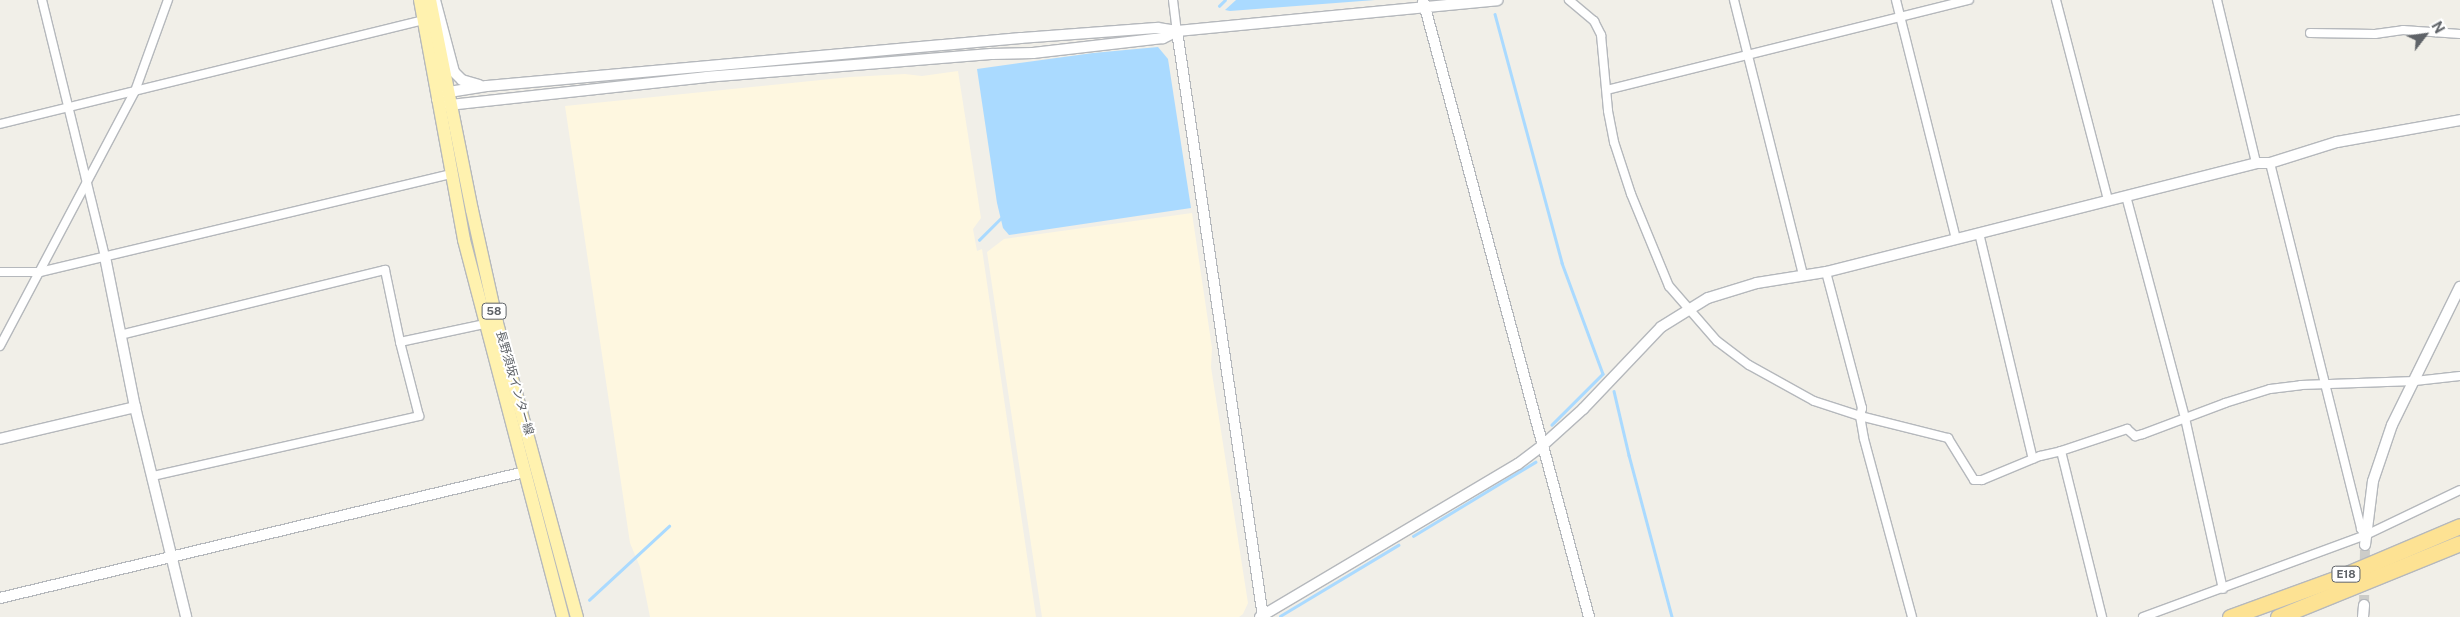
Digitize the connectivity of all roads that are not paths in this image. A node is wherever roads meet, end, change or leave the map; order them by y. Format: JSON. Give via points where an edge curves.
{"nodes":[{"id":1,"x":42,"y":0,"type":"edge"},
{"id":2,"x":168,"y":0,"type":"edge"},
{"id":3,"x":420,"y":0,"type":"edge"},
{"id":4,"x":430,"y":0,"type":"edge"},
{"id":5,"x":435,"y":0,"type":"edge"},
{"id":6,"x":1173,"y":0,"type":"edge"},
{"id":7,"x":1498,"y":0,"type":"edge"},
{"id":8,"x":1570,"y":0,"type":"edge"},
{"id":9,"x":1734,"y":0,"type":"edge"},
{"id":10,"x":1896,"y":0,"type":"edge"},
{"id":11,"x":1969,"y":0,"type":"edge"},
{"id":12,"x":2056,"y":0,"type":"edge"},
{"id":13,"x":2217,"y":0,"type":"edge"},
{"id":14,"x":1425,"y":4,"type":"edge"},
{"id":15,"x":1900,"y":16,"type":"junction"},
{"id":16,"x":424,"y":20,"type":"junction"},
{"id":17,"x":1177,"y":31,"type":"junction"},
{"id":18,"x":2310,"y":33,"type":"dead end"},
{"id":19,"x":2460,"y":34,"type":"edge"},
{"id":20,"x":1748,"y":54,"type":"junction"},
{"id":21,"x":487,"y":86,"type":"junction"},
{"id":22,"x":1606,"y":90,"type":"junction"},
{"id":23,"x":135,"y":91,"type":"junction"},
{"id":24,"x":450,"y":98,"type":"junction"},
{"id":25,"x":437,"y":99,"type":"junction"},
{"id":26,"x":67,"y":107,"type":"junction"},
{"id":27,"x":2460,"y":120,"type":"edge"},
{"id":28,"x":0,"y":124,"type":"edge"},
{"id":29,"x":2256,"y":163,"type":"junction"},
{"id":30,"x":2270,"y":163,"type":"junction"},
{"id":31,"x":451,"y":174,"type":"junction"},
{"id":32,"x":88,"y":183,"type":"junction"},
{"id":33,"x":2126,"y":196,"type":"junction"},
{"id":34,"x":2108,"y":200,"type":"junction"},
{"id":35,"x":1979,"y":233,"type":"junction"},
{"id":36,"x":1956,"y":239,"type":"junction"},
{"id":37,"x":105,"y":256,"type":"junction"},
{"id":38,"x":0,"y":272,"type":"edge"},
{"id":39,"x":40,"y":272,"type":"junction"},
{"id":40,"x":1826,"y":272,"type":"junction"},
{"id":41,"x":1803,"y":275,"type":"junction"},
{"id":42,"x":2460,"y":288,"type":"edge"},
{"id":43,"x":1689,"y":309,"type":"junction"},
{"id":44,"x":485,"y":324,"type":"junction"},
{"id":45,"x":120,"y":335,"type":"junction"},
{"id":46,"x":400,"y":342,"type":"junction"},
{"id":47,"x":0,"y":346,"type":"edge"},
{"id":48,"x":2460,"y":376,"type":"edge"},
{"id":49,"x":2415,"y":381,"type":"junction"},
{"id":50,"x":2324,"y":384,"type":"junction"},
{"id":51,"x":135,"y":406,"type":"junction"},
{"id":52,"x":1860,"y":416,"type":"junction"},
{"id":53,"x":2184,"y":418,"type":"junction"},
{"id":54,"x":0,"y":439,"type":"edge"},
{"id":55,"x":1543,"y":445,"type":"junction"},
{"id":56,"x":2061,"y":451,"type":"junction"},
{"id":57,"x":2033,"y":459,"type":"junction"},
{"id":58,"x":525,"y":472,"type":"junction"},
{"id":59,"x":152,"y":476,"type":"junction"},
{"id":60,"x":2460,"y":490,"type":"edge"},
{"id":61,"x":2460,"y":526,"type":"edge"},
{"id":62,"x":2366,"y":540,"type":"junction"},
{"id":63,"x":2460,"y":543,"type":"edge"},
{"id":64,"x":172,"y":558,"type":"junction"},
{"id":65,"x":2222,"y":589,"type":"junction"},
{"id":66,"x":0,"y":598,"type":"edge"},
{"id":67,"x":2364,"y":605,"type":"tunnel mouth"},
{"id":68,"x":2163,"y":613,"type":"edge"},
{"id":69,"x":186,"y":617,"type":"edge"},
{"id":70,"x":563,"y":617,"type":"edge"},
{"id":71,"x":577,"y":617,"type":"edge"},
{"id":72,"x":1262,"y":617,"type":"edge"},
{"id":73,"x":1589,"y":617,"type":"edge"},
{"id":74,"x":1912,"y":617,"type":"edge"},
{"id":75,"x":2102,"y":617,"type":"edge"},
{"id":76,"x":2143,"y":617,"type":"edge"},
{"id":77,"x":2230,"y":617,"type":"edge"},
{"id":78,"x":2278,"y":617,"type":"edge"},
{"id":79,"x":2364,"y":617,"type":"edge"}],
"edges":[{"from":1,"to":26,"type":"street"},
{"from":2,"to":23,"type":"street"},
{"from":3,"to":16,"type":"main road","name":"長野須坂インター線","number":"58"},
{"from":4,"to":24,"type":"main road","name":"長野須坂インター線","number":"58"},
{"from":5,"to":21,"type":"street","via":[[454,72],[468,83]]},
{"from":6,"to":17,"type":"street"},
{"from":7,"to":14,"type":"street"},
{"from":8,"to":22,"type":"street","via":[[1590,17],[1601,36]]},
{"from":9,"to":20,"type":"street"},
{"from":10,"to":15,"type":"street"},
{"from":11,"to":15,"type":"street"},
{"from":12,"to":34,"type":"street"},
{"from":13,"to":29,"type":"street"},
{"from":14,"to":17,"type":"street"},
{"from":14,"to":55,"type":"street"},
{"from":15,"to":20,"type":"street"},
{"from":15,"to":36,"type":"street"},
{"from":16,"to":23,"type":"street"},
{"from":16,"to":25,"type":"main road","name":"長野須坂インター線","number":"58"},
{"from":17,"to":21,"type":"street","via":[[1158,28],[1021,38]]},
{"from":17,"to":24,"type":"street","via":[[1163,38],[1033,53]]},
{"from":17,"to":72,"type":"street"},
{"from":18,"to":19,"type":"street","via":[[2375,34],[2403,30]]},
{"from":20,"to":22,"type":"street"},
{"from":20,"to":41,"type":"street"},
{"from":21,"to":24,"type":"street"},
{"from":22,"to":43,"type":"street","via":[[1614,142],[1631,194],[1669,286]]},
{"from":23,"to":26,"type":"street"},
{"from":23,"to":32,"type":"street"},
{"from":24,"to":25,"type":"street"},
{"from":24,"to":71,"type":"main road","name":"長野須坂インター線","number":"58","via":[[497,323]]},
{"from":25,"to":31,"type":"main road","name":"長野須坂インター線","number":"58"},
{"from":26,"to":28,"type":"street"},
{"from":26,"to":32,"type":"street"},
{"from":27,"to":30,"type":"street","via":[[2337,142]]},
{"from":29,"to":30,"type":"street"},
{"from":29,"to":33,"type":"street"},
{"from":30,"to":50,"type":"street"},
{"from":31,"to":37,"type":"street"},
{"from":31,"to":44,"type":"main road","name":"長野須坂インター線","number":"58"},
{"from":32,"to":37,"type":"street"},
{"from":32,"to":39,"type":"street"},
{"from":33,"to":34,"type":"street"},
{"from":33,"to":53,"type":"street"},
{"from":34,"to":35,"type":"street"},
{"from":35,"to":36,"type":"street"},
{"from":35,"to":57,"type":"street"},
{"from":36,"to":40,"type":"street"},
{"from":37,"to":39,"type":"street"},
{"from":37,"to":45,"type":"street"},
{"from":38,"to":39,"type":"street"},
{"from":39,"to":47,"type":"street"},
{"from":40,"to":41,"type":"street"},
{"from":40,"to":52,"type":"street","via":[[1862,408]]},
{"from":41,"to":43,"type":"street","via":[[1757,283],[1708,298]]},
{"from":42,"to":49,"type":"street"},
{"from":43,"to":52,"type":"street","via":[[1717,341],[1749,365],[1814,401]]},
{"from":43,"to":55,"type":"street","via":[[1661,327],[1590,402]]},
{"from":44,"to":46,"type":"street"},
{"from":44,"to":58,"type":"main road","name":"長野須坂インター線","number":"58"},
{"from":45,"to":46,"type":"street","via":[[385,270]]},
{"from":45,"to":51,"type":"street"},
{"from":46,"to":59,"type":"street","via":[[419,416]]},
{"from":48,"to":49,"type":"street"},
{"from":49,"to":50,"type":"street"},
{"from":49,"to":62,"type":"street","via":[[2392,425],[2372,481]]},
{"from":50,"to":53,"type":"street","via":[[2270,389]]},
{"from":50,"to":62,"type":"street"},
{"from":51,"to":54,"type":"street"},
{"from":51,"to":59,"type":"street"},
{"from":52,"to":57,"type":"street","via":[[1948,438],[1974,480],[1982,480]]},
{"from":52,"to":74,"type":"street","via":[[1876,491]]},
{"from":53,"to":56,"type":"street","via":[[2143,434],[2135,436],[2127,429]]},
{"from":53,"to":65,"type":"street"},
{"from":55,"to":72,"type":"street","via":[[1518,464]]},
{"from":55,"to":73,"type":"street"},
{"from":56,"to":57,"type":"street"},
{"from":56,"to":75,"type":"street"},
{"from":58,"to":64,"type":"street"},
{"from":58,"to":70,"type":"main road","name":"長野須坂インター線","number":"58"},
{"from":59,"to":64,"type":"street"},
{"from":60,"to":62,"type":"street"},
{"from":61,"to":77,"type":"highway","number":"E18","via":[[2340,577]]},
{"from":62,"to":65,"type":"street"},
{"from":63,"to":78,"type":"highway","number":"E18"},
{"from":64,"to":66,"type":"street"},
{"from":64,"to":69,"type":"street"},
{"from":65,"to":68,"type":"street"},
{"from":67,"to":79,"type":"street"},
{"from":68,"to":76,"type":"street"}]}
